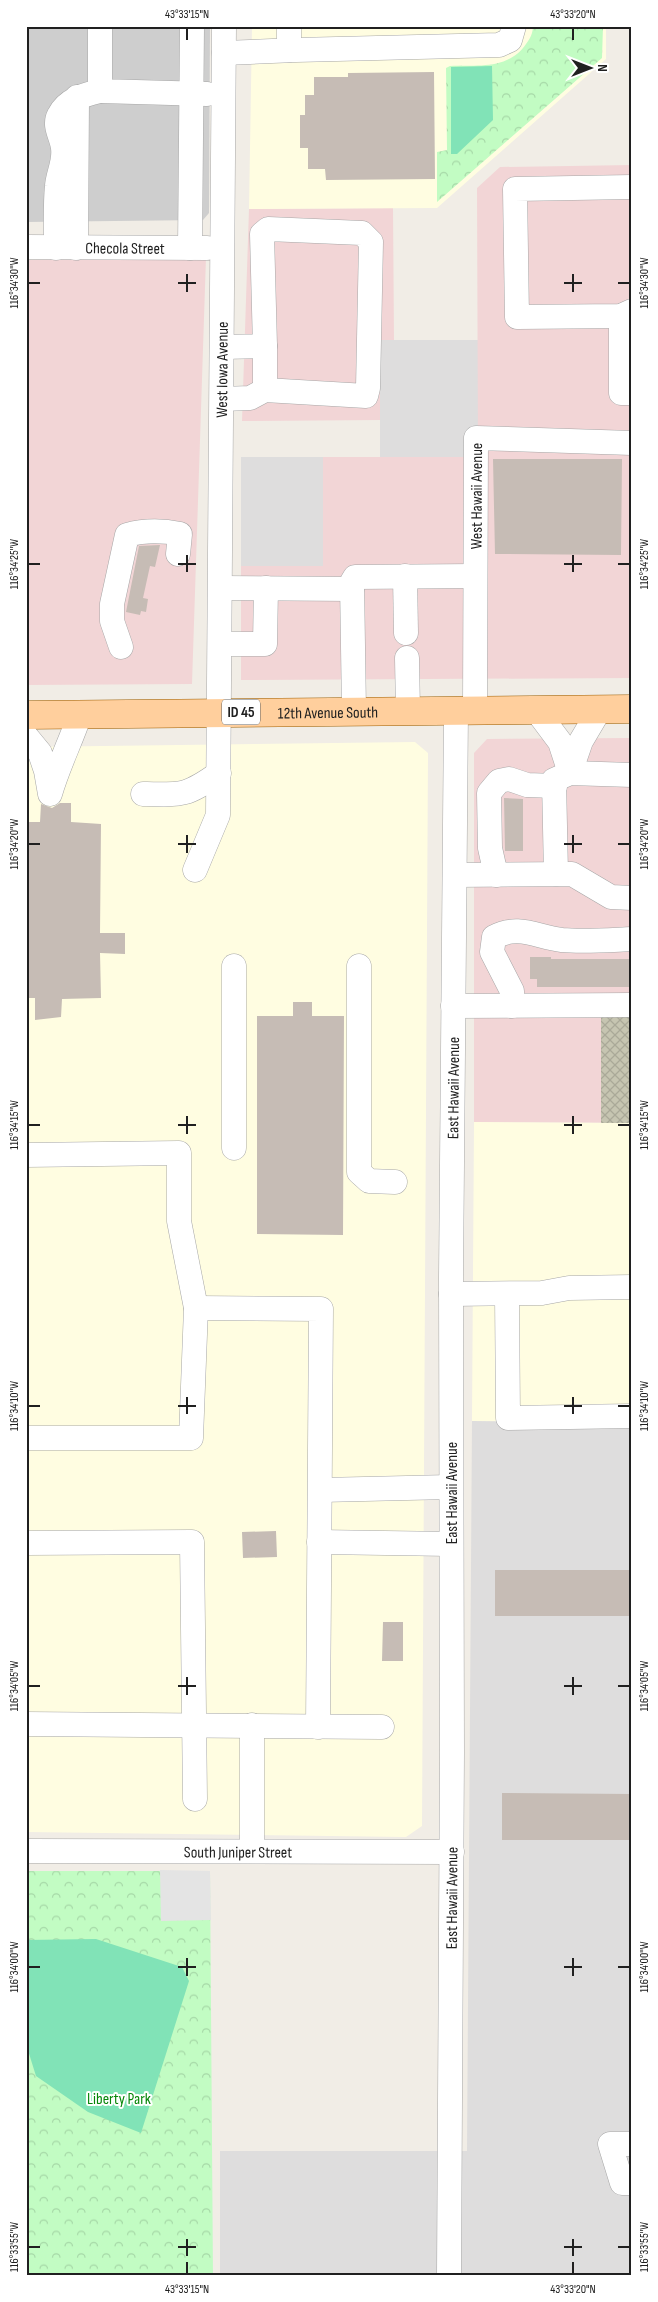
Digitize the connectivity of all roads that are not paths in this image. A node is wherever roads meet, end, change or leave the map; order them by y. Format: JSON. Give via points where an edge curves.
{"nodes":[{"id":1,"x":100,"y":26,"type":"edge"},
{"id":2,"x":192,"y":26,"type":"edge"},
{"id":3,"x":224,"y":26,"type":"edge"},
{"id":4,"x":289,"y":26,"type":"edge"},
{"id":5,"x":514,"y":26,"type":"edge"},
{"id":6,"x":289,"y":50,"type":"junction"},
{"id":7,"x":224,"y":53,"type":"junction"},
{"id":8,"x":100,"y":91,"type":"junction"},
{"id":9,"x":191,"y":93,"type":"junction"},
{"id":10,"x":224,"y":94,"type":"junction"},
{"id":11,"x":77,"y":98,"type":"junction"},
{"id":12,"x":632,"y":187,"type":"edge"},
{"id":13,"x":26,"y":247,"type":"edge"},
{"id":14,"x":66,"y":248,"type":"junction"},
{"id":15,"x":190,"y":248,"type":"junction"},
{"id":16,"x":223,"y":248,"type":"junction"},
{"id":17,"x":626,"y":313,"type":"edge"},
{"id":18,"x":265,"y":346,"type":"junction"},
{"id":19,"x":222,"y":347,"type":"junction"},
{"id":20,"x":265,"y":390,"type":"junction"},
{"id":21,"x":632,"y":393,"type":"edge"},
{"id":22,"x":222,"y":399,"type":"junction"},
{"id":23,"x":632,"y":443,"type":"edge"},
{"id":24,"x":178,"y":554,"type":"dead end"},
{"id":25,"x":405,"y":576,"type":"junction"},
{"id":26,"x":476,"y":576,"type":"junction"},
{"id":27,"x":221,"y":588,"type":"junction"},
{"id":28,"x":266,"y":588,"type":"junction"},
{"id":29,"x":352,"y":589,"type":"junction"},
{"id":30,"x":406,"y":633,"type":"dead end"},
{"id":31,"x":221,"y":644,"type":"junction"},
{"id":32,"x":122,"y":647,"type":"dead end"},
{"id":33,"x":407,"y":658,"type":"dead end"},
{"id":34,"x":600,"y":709,"type":"junction"},
{"id":35,"x":632,"y":709,"type":"edge"},
{"id":36,"x":466,"y":710,"type":"junction"},
{"id":37,"x":536,"y":710,"type":"junction"},
{"id":38,"x":354,"y":711,"type":"junction"},
{"id":39,"x":408,"y":711,"type":"junction"},
{"id":40,"x":220,"y":712,"type":"junction"},
{"id":41,"x":80,"y":714,"type":"junction"},
{"id":42,"x":26,"y":715,"type":"edge"},
{"id":43,"x":26,"y":736,"type":"edge"},
{"id":44,"x":219,"y":772,"type":"junction"},
{"id":45,"x":632,"y":775,"type":"edge"},
{"id":46,"x":562,"y":780,"type":"junction"},
{"id":47,"x":143,"y":794,"type":"dead end"},
{"id":48,"x":195,"y":870,"type":"dead end"},
{"id":49,"x":556,"y":874,"type":"junction"},
{"id":50,"x":455,"y":875,"type":"junction"},
{"id":51,"x":496,"y":875,"type":"junction"},
{"id":52,"x":632,"y":898,"type":"edge"},
{"id":53,"x":632,"y":940,"type":"edge"},
{"id":54,"x":234,"y":966,"type":"dead end"},
{"id":55,"x":359,"y":966,"type":"dead end"},
{"id":56,"x":632,"y":1005,"type":"edge"},
{"id":57,"x":454,"y":1006,"type":"junction"},
{"id":58,"x":512,"y":1006,"type":"junction"},
{"id":59,"x":234,"y":1148,"type":"dead end"},
{"id":60,"x":26,"y":1155,"type":"edge"},
{"id":61,"x":395,"y":1182,"type":"dead end"},
{"id":62,"x":632,"y":1287,"type":"edge"},
{"id":63,"x":451,"y":1294,"type":"junction"},
{"id":64,"x":507,"y":1294,"type":"junction"},
{"id":65,"x":196,"y":1308,"type":"junction"},
{"id":66,"x":632,"y":1416,"type":"edge"},
{"id":67,"x":26,"y":1438,"type":"edge"},
{"id":68,"x":450,"y":1487,"type":"junction"},
{"id":69,"x":321,"y":1490,"type":"junction"},
{"id":70,"x":319,"y":1542,"type":"junction"},
{"id":71,"x":26,"y":1543,"type":"edge"},
{"id":72,"x":451,"y":1544,"type":"junction"},
{"id":73,"x":26,"y":1724,"type":"edge"},
{"id":74,"x":194,"y":1724,"type":"junction"},
{"id":75,"x":252,"y":1726,"type":"junction"},
{"id":76,"x":318,"y":1727,"type":"junction"},
{"id":77,"x":382,"y":1727,"type":"dead end"},
{"id":78,"x":195,"y":1799,"type":"dead end"},
{"id":79,"x":252,"y":1850,"type":"junction"},
{"id":80,"x":26,"y":1851,"type":"edge"},
{"id":81,"x":452,"y":1852,"type":"junction"},
{"id":82,"x":621,"y":2144,"type":"edge"},
{"id":83,"x":632,"y":2183,"type":"edge"},
{"id":84,"x":448,"y":2276,"type":"edge"}],
"edges":[{"from":1,"to":8,"type":"street"},
{"from":2,"to":9,"type":"street"},
{"from":3,"to":7,"type":"street","name":"West Iowa Avenue"},
{"from":4,"to":6,"type":"street"},
{"from":5,"to":6,"type":"street","via":[[510,40],[499,45]]},
{"from":6,"to":7,"type":"street"},
{"from":7,"to":10,"type":"street","name":"West Iowa Avenue"},
{"from":8,"to":9,"type":"street"},
{"from":8,"to":11,"type":"street"},
{"from":9,"to":10,"type":"street"},
{"from":9,"to":15,"type":"street"},
{"from":10,"to":16,"type":"street","name":"West Iowa Avenue"},
{"from":11,"to":14,"type":"street"},
{"from":11,"to":14,"type":"street","via":[[64,106],[57,118],[63,148],[63,164],[57,185]]},
{"from":12,"to":17,"type":"street","via":[[516,189],[517,317]]},
{"from":13,"to":14,"type":"street","name":"Checola Street"},
{"from":14,"to":15,"type":"street","name":"Checola Street"},
{"from":15,"to":16,"type":"street","name":"Checola Street"},
{"from":16,"to":19,"type":"street","name":"West Iowa Avenue"},
{"from":17,"to":21,"type":"street","via":[[621,393]]},
{"from":18,"to":19,"type":"street"},
{"from":18,"to":20,"type":"street"},
{"from":18,"to":20,"type":"street","via":[[262,234],[268,229],[362,233],[371,242],[366,396]]},
{"from":19,"to":22,"type":"street","name":"West Iowa Avenue"},
{"from":20,"to":22,"type":"street","via":[[250,398]]},
{"from":22,"to":27,"type":"street","name":"West Iowa Avenue"},
{"from":23,"to":26,"type":"street","name":"West Hawaii Avenue","via":[[476,438]]},
{"from":24,"to":32,"type":"street","via":[[180,534],[142,531],[127,535],[112,604],[112,621]]},
{"from":25,"to":26,"type":"street"},
{"from":25,"to":29,"type":"street","via":[[355,577]]},
{"from":25,"to":30,"type":"street"},
{"from":26,"to":36,"type":"street","name":"West Hawaii Avenue"},
{"from":27,"to":28,"type":"street"},
{"from":27,"to":31,"type":"street","name":"West Iowa Avenue"},
{"from":28,"to":29,"type":"street"},
{"from":28,"to":31,"type":"street","via":[[265,644]]},
{"from":29,"to":38,"type":"street"},
{"from":31,"to":40,"type":"street","name":"West Iowa Avenue"},
{"from":33,"to":39,"type":"street"},
{"from":34,"to":35,"type":"main road","name":"12th Avenue South","number":"ID 45"},
{"from":34,"to":37,"type":"main road","name":"12th Avenue South","number":"ID 45"},
{"from":34,"to":46,"type":"street"},
{"from":36,"to":37,"type":"main road","name":"12th Avenue South","number":"ID 45"},
{"from":36,"to":39,"type":"main road","name":"12th Avenue South","number":"ID 45"},
{"from":36,"to":50,"type":"street","name":"East Hawaii Avenue"},
{"from":37,"to":46,"type":"street","via":[[560,742]]},
{"from":38,"to":39,"type":"main road","name":"12th Avenue South","number":"ID 45"},
{"from":38,"to":40,"type":"main road","name":"12th Avenue South","number":"ID 45"},
{"from":40,"to":41,"type":"main road","name":"12th Avenue South","number":"ID 45"},
{"from":40,"to":44,"type":"street","name":"West Iowa Avenue"},
{"from":41,"to":42,"type":"main road","name":"12th Avenue South","number":"ID 45"},
{"from":41,"to":43,"type":"street","via":[[50,794],[40,753]]},
{"from":44,"to":47,"type":"street","via":[[197,789],[180,795]]},
{"from":44,"to":48,"type":"street","name":"West Iowa Avenue","via":[[218,815]]},
{"from":45,"to":46,"type":"street"},
{"from":46,"to":49,"type":"street"},
{"from":46,"to":51,"type":"street","via":[[527,786],[509,779],[498,781],[489,793],[490,848]]},
{"from":49,"to":51,"type":"street"},
{"from":49,"to":52,"type":"street","via":[[572,874],[611,897]]},
{"from":50,"to":51,"type":"street"},
{"from":50,"to":57,"type":"street","name":"East Hawaii Avenue"},
{"from":53,"to":58,"type":"street","via":[[562,940],[506,930],[494,937],[492,952],[512,991]]},
{"from":54,"to":59,"type":"street"},
{"from":55,"to":61,"type":"street","via":[[359,1172],[369,1181]]},
{"from":56,"to":58,"type":"street"},
{"from":57,"to":58,"type":"street"},
{"from":57,"to":63,"type":"street","name":"East Hawaii Avenue"},
{"from":60,"to":65,"type":"street","via":[[179,1153],[179,1221]]},
{"from":62,"to":64,"type":"street","via":[[569,1288]]},
{"from":63,"to":64,"type":"street"},
{"from":63,"to":68,"type":"street","name":"East Hawaii Avenue"},
{"from":64,"to":66,"type":"street","via":[[508,1418]]},
{"from":65,"to":67,"type":"street","via":[[191,1438]]},
{"from":65,"to":69,"type":"street","via":[[321,1309]]},
{"from":68,"to":69,"type":"street"},
{"from":68,"to":72,"type":"street","name":"East Hawaii Avenue"},
{"from":69,"to":70,"type":"street"},
{"from":70,"to":72,"type":"street"},
{"from":70,"to":76,"type":"street"},
{"from":71,"to":74,"type":"street","via":[[192,1542]]},
{"from":72,"to":81,"type":"street","name":"East Hawaii Avenue"},
{"from":73,"to":74,"type":"street"},
{"from":74,"to":75,"type":"street"},
{"from":74,"to":78,"type":"street"},
{"from":75,"to":76,"type":"street"},
{"from":75,"to":79,"type":"street"},
{"from":76,"to":77,"type":"street"},
{"from":79,"to":80,"type":"street","name":"South Juniper Street"},
{"from":79,"to":81,"type":"street","name":"South Juniper Street"},
{"from":81,"to":84,"type":"street","name":"East Hawaii Avenue"},
{"from":82,"to":83,"type":"street","via":[[622,2183]]}]}
